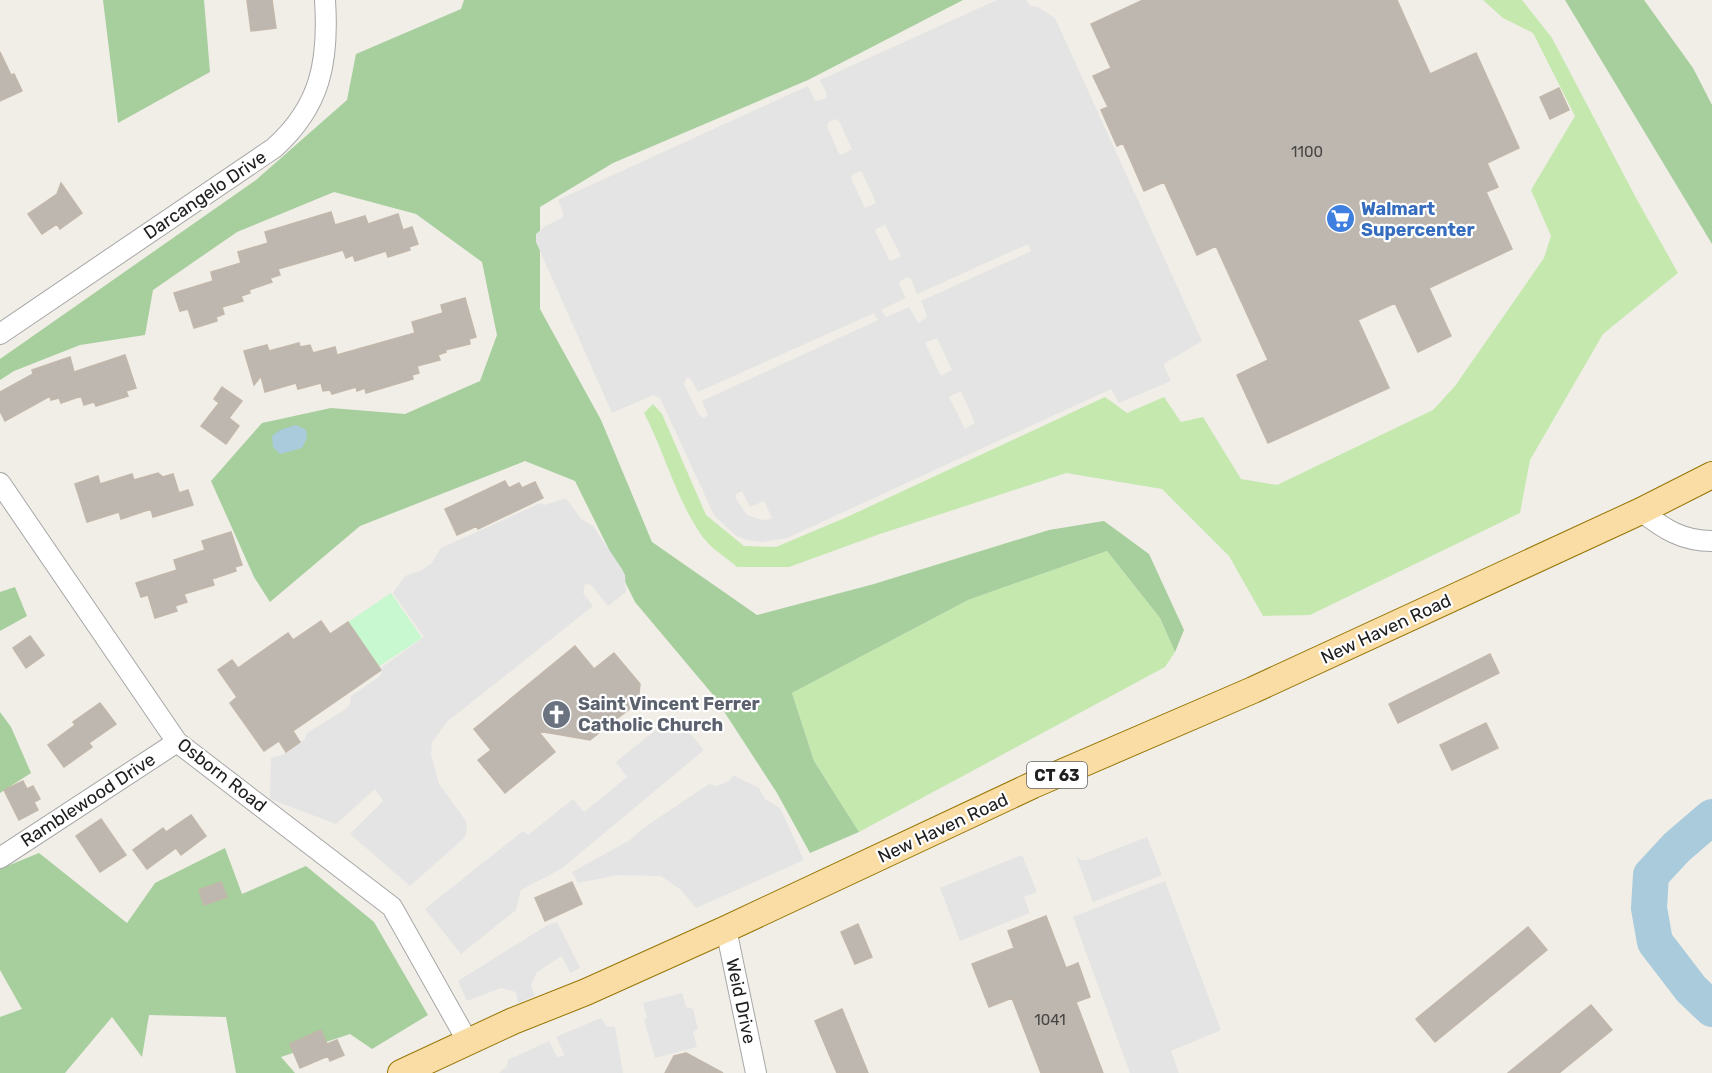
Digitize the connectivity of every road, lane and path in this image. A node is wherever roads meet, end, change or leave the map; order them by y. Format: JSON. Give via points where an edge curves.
{"nodes":[{"id":1,"x":325,"y":0,"type":"edge"},
{"id":2,"x":0,"y":334,"type":"edge"},
{"id":3,"x":1712,"y":475,"type":"edge"},
{"id":4,"x":0,"y":483,"type":"edge"},
{"id":5,"x":1641,"y":511,"type":"junction"},
{"id":6,"x":1712,"y":541,"type":"edge"},
{"id":7,"x":177,"y":742,"type":"junction"},
{"id":8,"x":0,"y":858,"type":"edge"},
{"id":9,"x":726,"y":929,"type":"junction"},
{"id":10,"x":468,"y":1042,"type":"junction"},
{"id":11,"x":401,"y":1073,"type":"edge"},
{"id":12,"x":756,"y":1073,"type":"edge"}],
"edges":[{"from":1,"to":2,"type":"street","name":"Darcangelo Drive","via":[[327,29],[322,75],[305,114],[290,134]]},
{"from":3,"to":5,"type":"main road","name":"New Haven Road","number":"CT 63"},
{"from":4,"to":7,"type":"street","name":"Osborn Road"},
{"from":5,"to":6,"type":"street","via":[[1665,530],[1698,541]]},
{"from":5,"to":9,"type":"main road","name":"New Haven Road","number":"CT 63","via":[[1253,690],[1033,785]]},
{"from":7,"to":8,"type":"street","name":"Ramblewood Drive"},
{"from":7,"to":10,"type":"street","name":"Osborn Road","via":[[392,906]]},
{"from":9,"to":10,"type":"main road","name":"New Haven Road","number":"CT 63"},
{"from":9,"to":12,"type":"street","name":"Weid Drive"},
{"from":10,"to":11,"type":"main road","name":"New Haven Road","number":"CT 63"}]}
